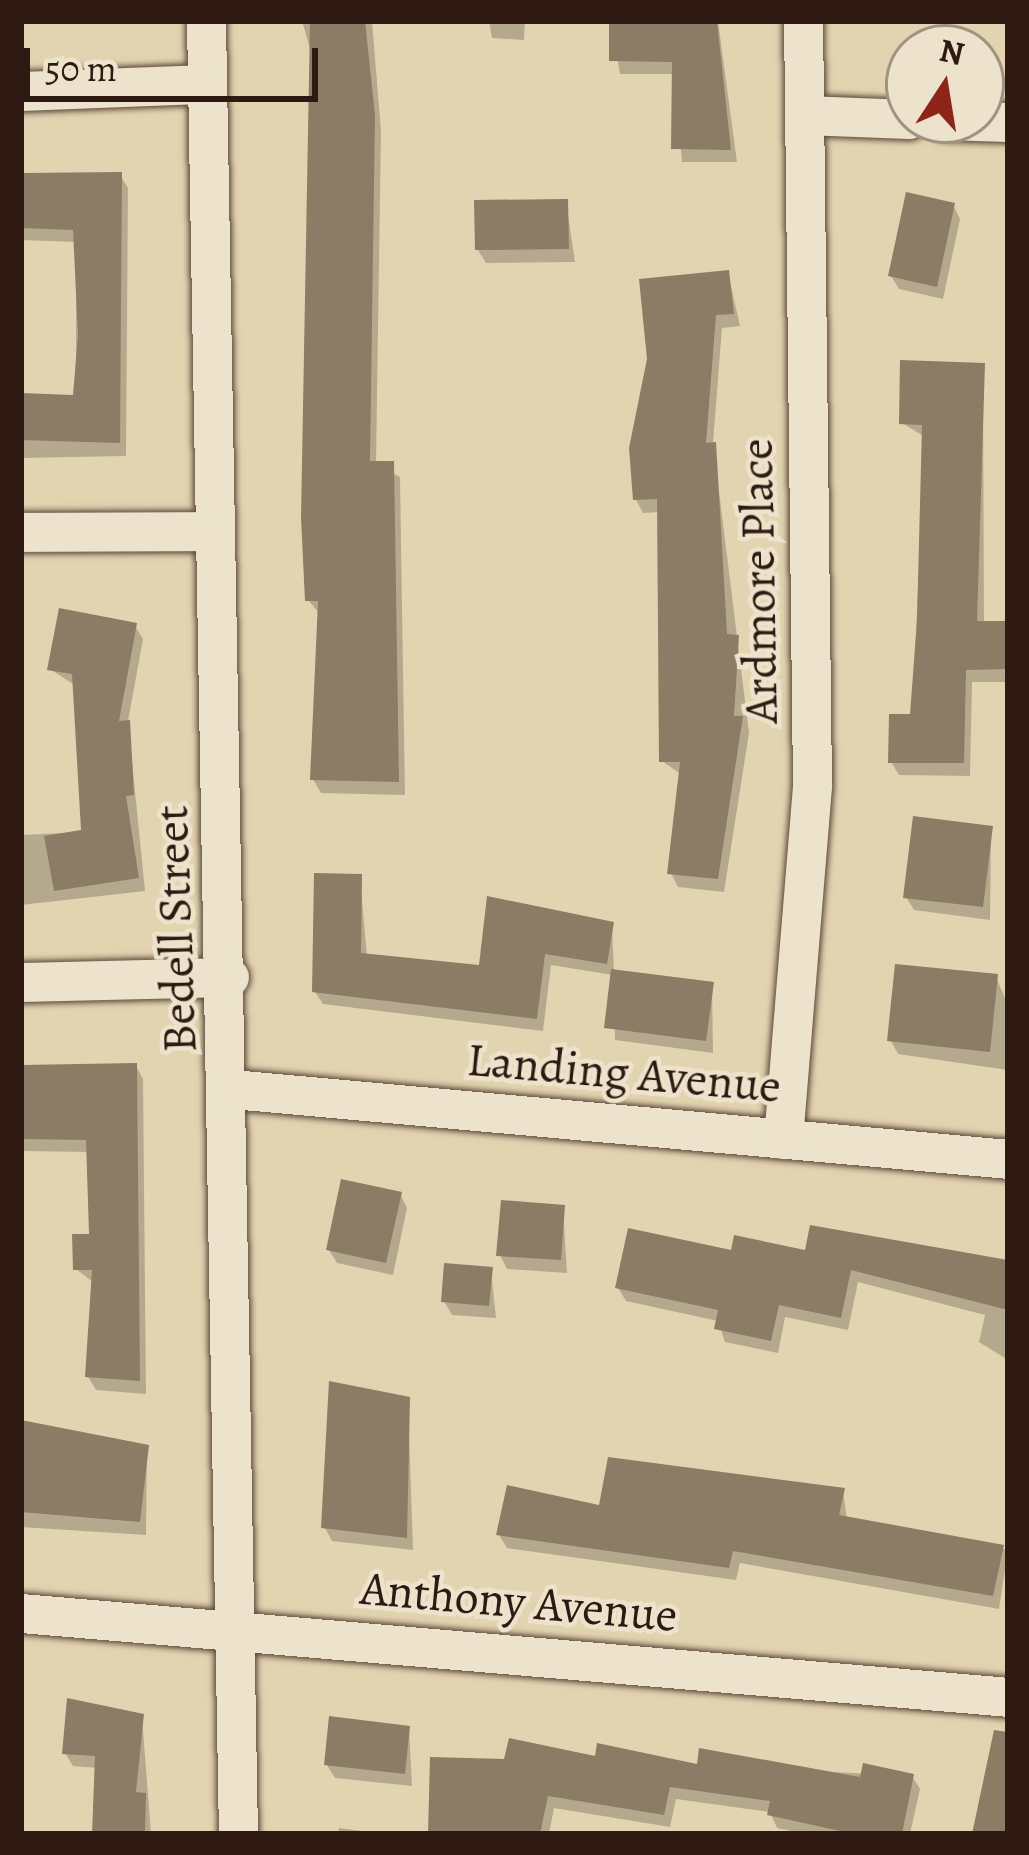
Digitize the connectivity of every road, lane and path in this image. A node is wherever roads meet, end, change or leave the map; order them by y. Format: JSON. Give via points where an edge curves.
{"nodes":[{"id":1,"x":206,"y":21,"type":"edge"},
{"id":2,"x":803,"y":21,"type":"edge"},
{"id":3,"x":207,"y":84,"type":"junction"},
{"id":4,"x":21,"y":91,"type":"edge"},
{"id":5,"x":804,"y":115,"type":"junction"},
{"id":6,"x":885,"y":118,"type":"edge"},
{"id":7,"x":214,"y":531,"type":"junction"},
{"id":8,"x":21,"y":532,"type":"edge"},
{"id":9,"x":229,"y":977,"type":"junction"},
{"id":10,"x":21,"y":982,"type":"edge"},
{"id":11,"x":232,"y":1089,"type":"junction"},
{"id":12,"x":783,"y":1139,"type":"junction"},
{"id":13,"x":1008,"y":1159,"type":"edge"},
{"id":14,"x":21,"y":1613,"type":"edge"},
{"id":15,"x":234,"y":1628,"type":"junction"},
{"id":16,"x":1008,"y":1697,"type":"edge"},
{"id":17,"x":238,"y":1834,"type":"edge"}],
"edges":[{"from":1,"to":3,"type":"street","name":"Bedell Street"},
{"from":2,"to":5,"type":"street","name":"Ardmore Place"},
{"from":3,"to":4,"type":"street"},
{"from":3,"to":7,"type":"street","name":"Bedell Street"},
{"from":5,"to":6,"type":"street"},
{"from":5,"to":12,"type":"street","name":"Ardmore Place","via":[[812,786]]},
{"from":7,"to":8,"type":"street"},
{"from":7,"to":9,"type":"street","name":"Bedell Street"},
{"from":9,"to":10,"type":"street"},
{"from":9,"to":11,"type":"street","name":"Bedell Street"},
{"from":11,"to":12,"type":"street","name":"Landing Avenue"},
{"from":11,"to":15,"type":"street","name":"Bedell Street"},
{"from":12,"to":13,"type":"street","name":"Landing Avenue"},
{"from":14,"to":15,"type":"street","name":"Anthony Avenue"},
{"from":15,"to":16,"type":"street","name":"Anthony Avenue"},
{"from":15,"to":17,"type":"street","name":"Bedell Street"}]}
